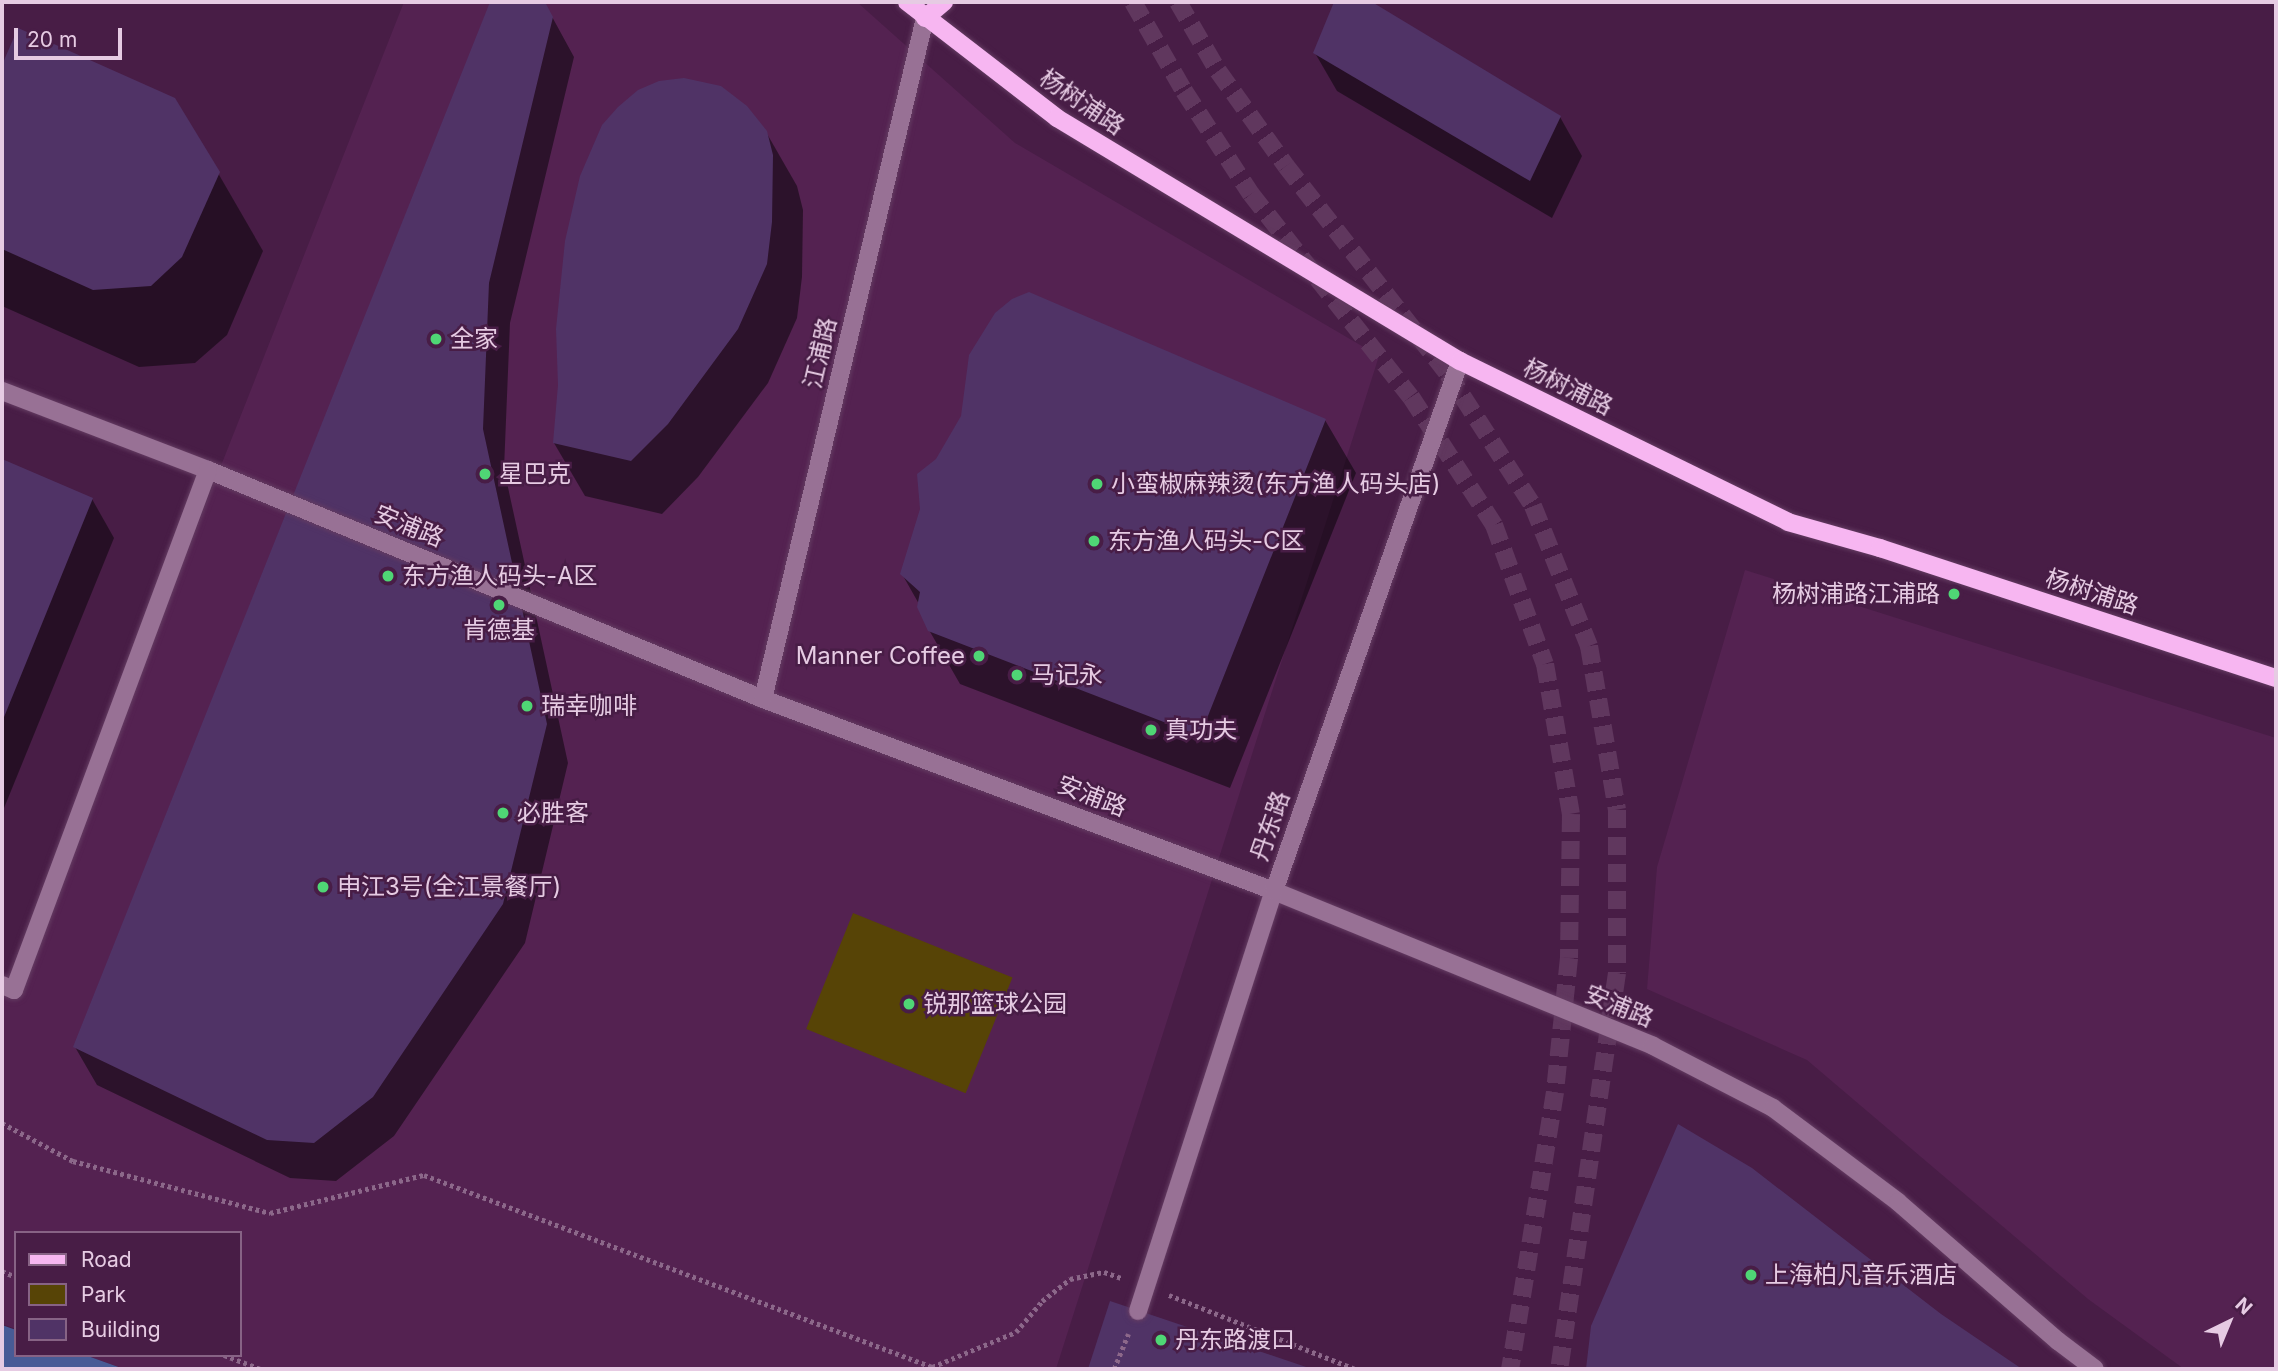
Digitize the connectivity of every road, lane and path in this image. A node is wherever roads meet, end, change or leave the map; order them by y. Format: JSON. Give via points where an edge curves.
{"nodes":[{"id":1,"x":907,"y":2,"type":"edge"},
{"id":2,"x":944,"y":2,"type":"edge"},
{"id":3,"x":925,"y":10,"type":"edge"},
{"id":4,"x":1460,"y":361,"type":"junction"},
{"id":5,"x":2,"y":391,"type":"edge"},
{"id":6,"x":208,"y":470,"type":"junction"},
{"id":7,"x":2276,"y":678,"type":"edge"},
{"id":8,"x":763,"y":699,"type":"junction"},
{"id":9,"x":1273,"y":891,"type":"junction"},
{"id":10,"x":2,"y":985,"type":"edge"},
{"id":11,"x":2,"y":1123,"type":"edge"},
{"id":12,"x":1147,"y":1286,"type":"junction"},
{"id":13,"x":1138,"y":1311,"type":"joint"},
{"id":14,"x":229,"y":1357,"type":"edge"},
{"id":15,"x":935,"y":1368,"type":"edge"},
{"id":16,"x":261,"y":1369,"type":"edge"},
{"id":17,"x":1114,"y":1369,"type":"edge"},
{"id":18,"x":1355,"y":1369,"type":"edge"},
{"id":19,"x":2095,"y":1369,"type":"edge"}],
"edges":[{"from":1,"to":3,"type":"main road","name":"杨树浦路"},
{"from":2,"to":3,"type":"main road"},
{"from":3,"to":4,"type":"main road","name":"杨树浦路","via":[[1057,118]]},
{"from":3,"to":8,"type":"street","name":"江浦路"},
{"from":4,"to":7,"type":"main road","name":"杨树浦路","via":[[1788,522]]},
{"from":4,"to":9,"type":"street","name":"丹东路"},
{"from":5,"to":6,"type":"street","name":"安浦路"},
{"from":6,"to":8,"type":"street","name":"安浦路"},
{"from":6,"to":10,"type":"street","via":[[14,990]]},
{"from":8,"to":9,"type":"street","name":"安浦路"},
{"from":9,"to":12,"type":"street","name":"丹东路"},
{"from":9,"to":19,"type":"street","name":"安浦路","via":[[1653,1046],[1773,1108],[1898,1202]]},
{"from":11,"to":15,"type":"path","via":[[73,1161],[270,1213],[424,1174]]},
{"from":12,"to":13,"type":"street","name":"丹东路"},
{"from":12,"to":15,"type":"path","via":[[1104,1272],[1070,1279],[1042,1301],[1016,1332]]},
{"from":12,"to":18,"type":"path"},
{"from":13,"to":17,"type":"path"},
{"from":14,"to":16,"type":"path"}]}
